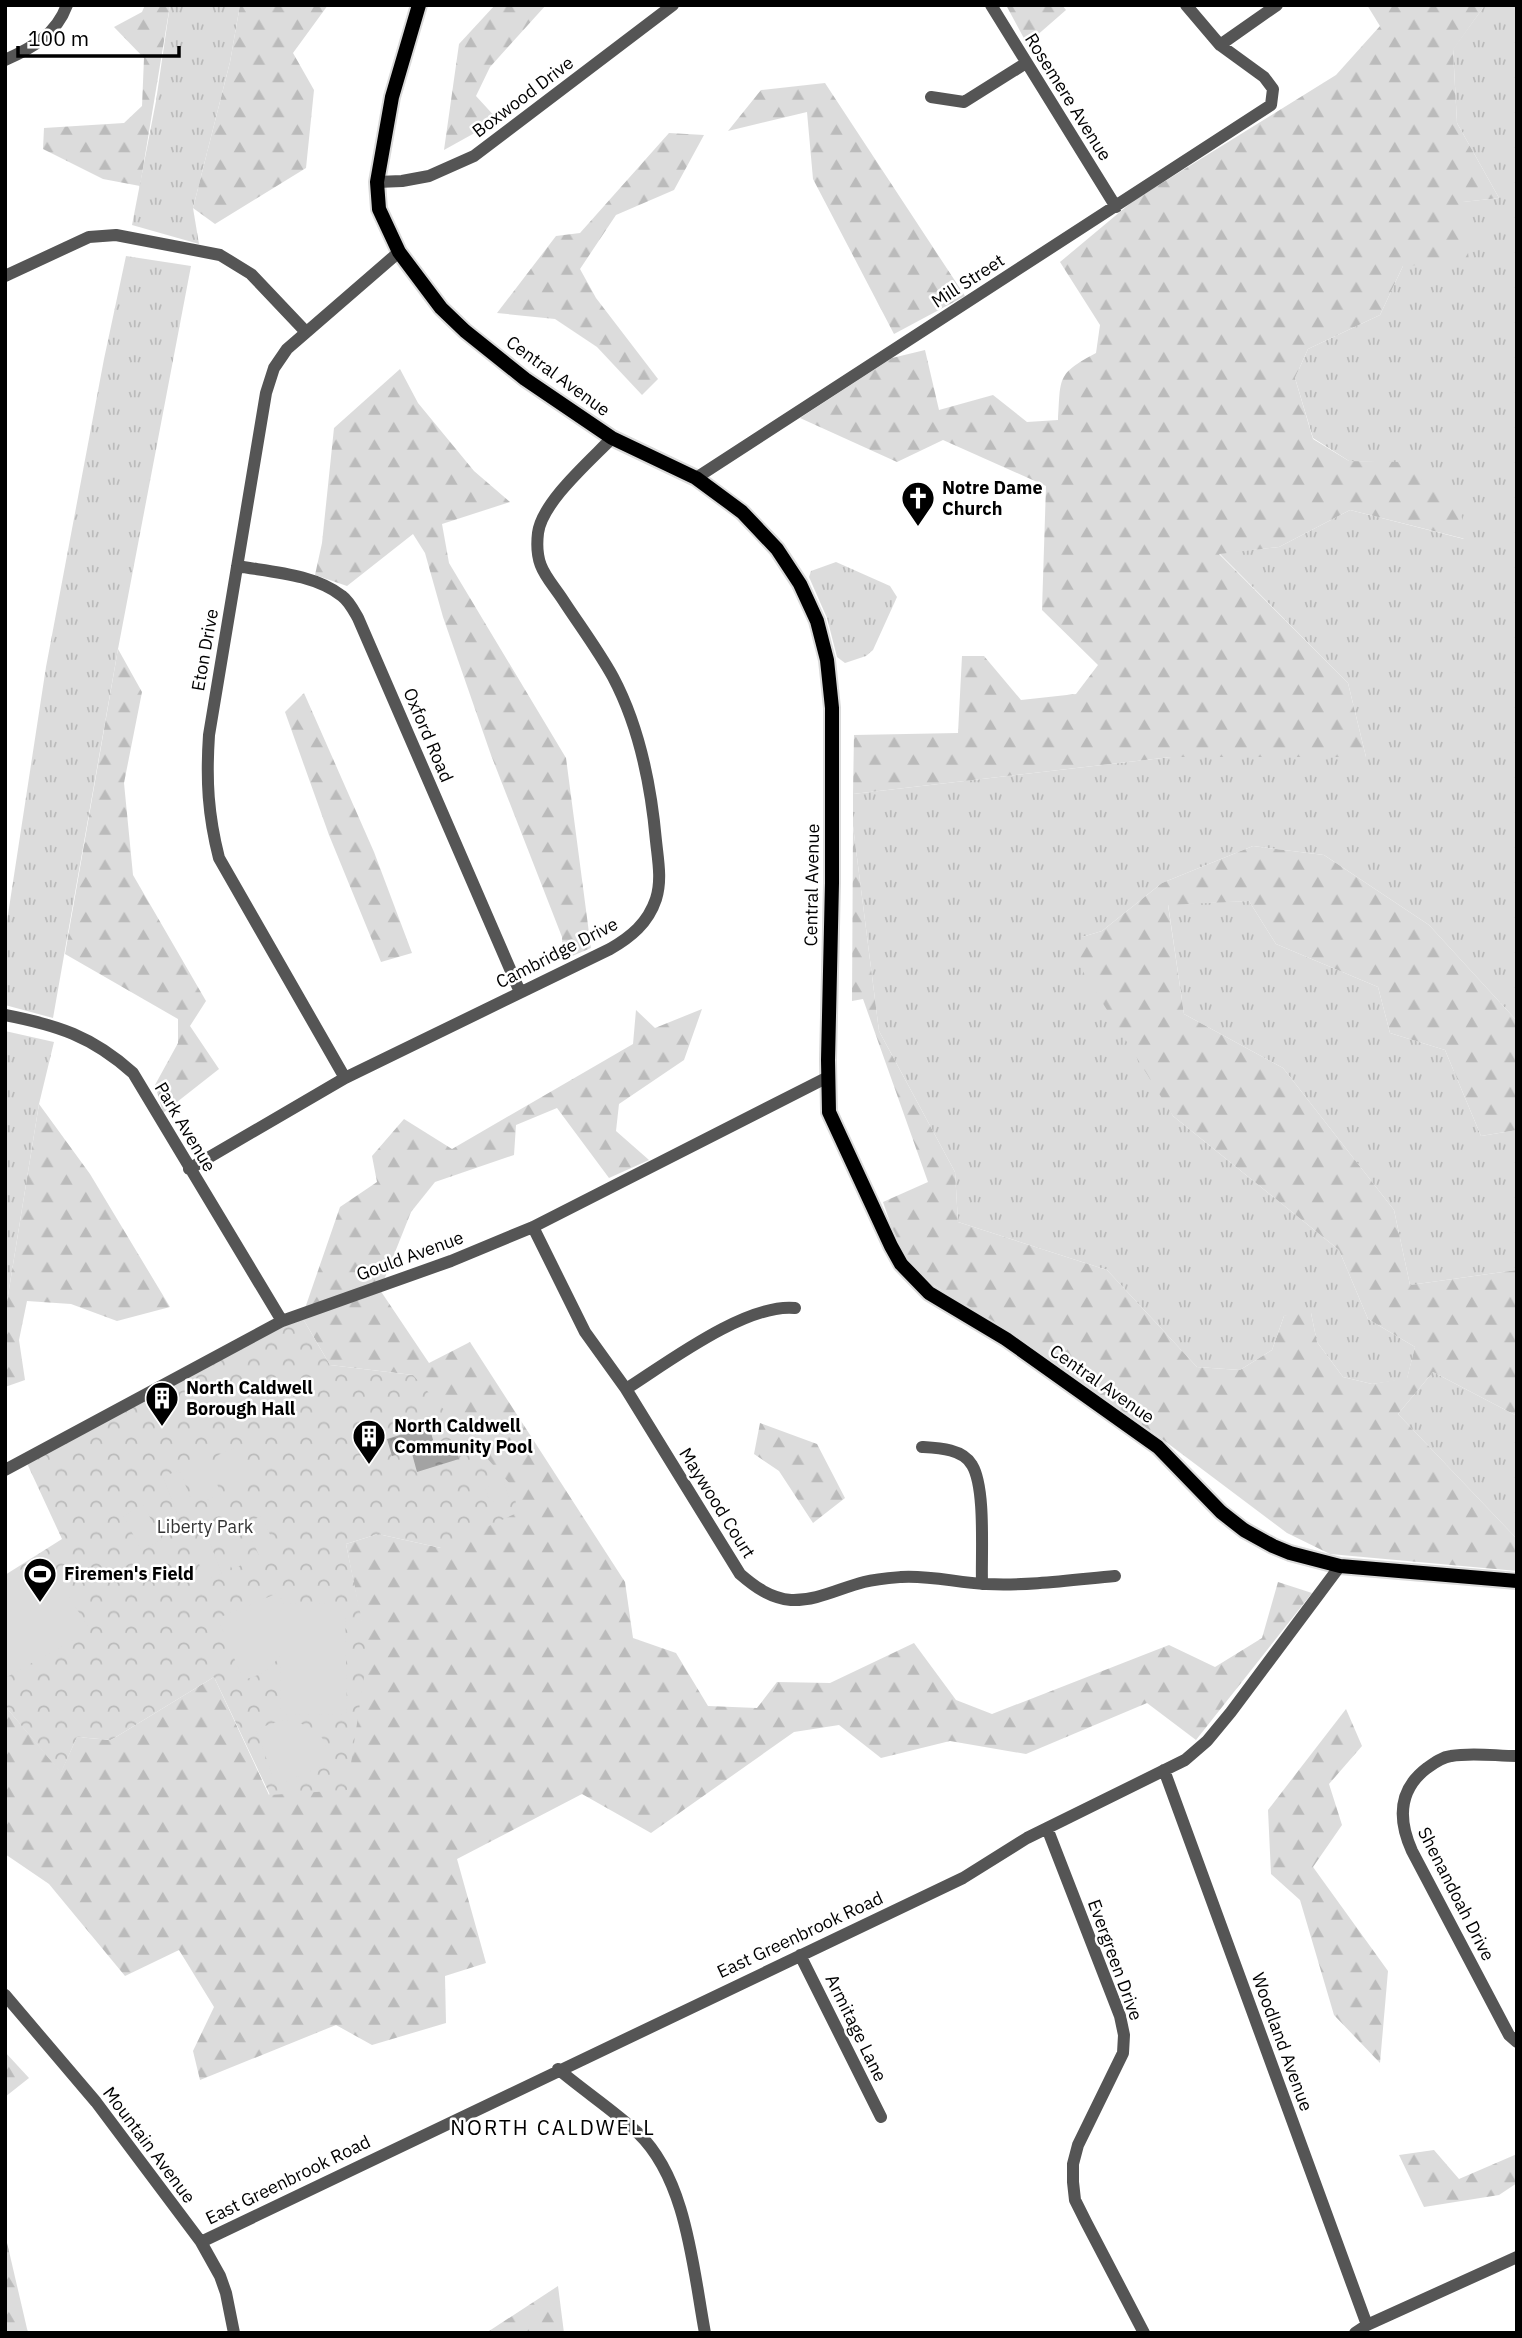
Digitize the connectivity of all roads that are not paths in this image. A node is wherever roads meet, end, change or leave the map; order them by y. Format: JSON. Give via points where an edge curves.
{"nodes":[{"id":1,"x":67,"y":5,"type":"edge"},
{"id":2,"x":419,"y":5,"type":"edge"},
{"id":3,"x":673,"y":5,"type":"edge"},
{"id":4,"x":990,"y":5,"type":"edge"},
{"id":5,"x":1186,"y":5,"type":"edge"},
{"id":6,"x":1277,"y":5,"type":"edge"},
{"id":7,"x":1220,"y":46,"type":"junction"},
{"id":8,"x":5,"y":60,"type":"edge"},
{"id":9,"x":1026,"y":63,"type":"junction"},
{"id":10,"x":931,"y":97,"type":"dead end"},
{"id":11,"x":377,"y":182,"type":"junction"},
{"id":12,"x":1116,"y":207,"type":"junction"},
{"id":13,"x":399,"y":252,"type":"junction"},
{"id":14,"x":5,"y":276,"type":"edge"},
{"id":15,"x":306,"y":332,"type":"junction"},
{"id":16,"x":612,"y":438,"type":"junction"},
{"id":17,"x":696,"y":478,"type":"junction"},
{"id":18,"x":237,"y":566,"type":"junction"},
{"id":19,"x":520,"y":992,"type":"junction"},
{"id":20,"x":5,"y":1015,"type":"edge"},
{"id":21,"x":828,"y":1077,"type":"junction"},
{"id":22,"x":345,"y":1078,"type":"junction"},
{"id":23,"x":189,"y":1169,"type":"junction"},
{"id":24,"x":533,"y":1227,"type":"junction"},
{"id":25,"x":794,"y":1308,"type":"dead end"},
{"id":26,"x":282,"y":1321,"type":"junction"},
{"id":27,"x":626,"y":1389,"type":"junction"},
{"id":28,"x":922,"y":1447,"type":"dead end"},
{"id":29,"x":5,"y":1470,"type":"edge"},
{"id":30,"x":1340,"y":1566,"type":"junction"},
{"id":31,"x":1115,"y":1576,"type":"dead end"},
{"id":32,"x":1517,"y":1581,"type":"edge"},
{"id":33,"x":982,"y":1584,"type":"junction"},
{"id":34,"x":1517,"y":1756,"type":"edge"},
{"id":35,"x":1164,"y":1770,"type":"junction"},
{"id":36,"x":1047,"y":1828,"type":"junction"},
{"id":37,"x":800,"y":1955,"type":"junction"},
{"id":38,"x":5,"y":1995,"type":"edge"},
{"id":39,"x":1517,"y":2042,"type":"edge"},
{"id":40,"x":558,"y":2069,"type":"junction"},
{"id":41,"x":881,"y":2117,"type":"dead end"},
{"id":42,"x":201,"y":2242,"type":"junction"},
{"id":43,"x":1517,"y":2257,"type":"edge"},
{"id":44,"x":1367,"y":2325,"type":"junction"},
{"id":45,"x":234,"y":2333,"type":"edge"},
{"id":46,"x":705,"y":2333,"type":"edge"},
{"id":47,"x":1144,"y":2333,"type":"edge"},
{"id":48,"x":1355,"y":2333,"type":"edge"}],
"edges":[{"from":1,"to":8,"type":"street","via":[[40,43]]},
{"from":2,"to":11,"type":"main road","name":"Central Avenue","via":[[392,97]]},
{"from":3,"to":11,"type":"street","name":"Boxwood Drive","via":[[474,156],[429,176]]},
{"from":4,"to":9,"type":"street","name":"Rosemere Avenue"},
{"from":5,"to":7,"type":"street"},
{"from":6,"to":7,"type":"street"},
{"from":7,"to":12,"type":"street","name":"Mill Street","via":[[1264,77],[1273,89],[1271,105]]},
{"from":9,"to":10,"type":"street","via":[[964,102]]},
{"from":9,"to":12,"type":"street","name":"Rosemere Avenue"},
{"from":11,"to":13,"type":"main road","name":"Central Avenue","via":[[379,209]]},
{"from":12,"to":17,"type":"street","name":"Mill Street"},
{"from":13,"to":15,"type":"street","name":"Eton Drive"},
{"from":13,"to":16,"type":"main road","name":"Central Avenue","via":[[441,308],[466,331]]},
{"from":14,"to":15,"type":"street","via":[[89,237],[116,235],[220,256],[251,274]]},
{"from":15,"to":18,"type":"street","name":"Eton Drive","via":[[286,349],[266,393]]},
{"from":16,"to":17,"type":"main road","name":"Central Avenue"},
{"from":16,"to":19,"type":"street","name":"Cambridge Drive","via":[[553,500],[540,525],[537,546],[544,573],[613,677],[629,715],[653,808],[658,890],[645,921],[627,939]]},
{"from":17,"to":21,"type":"main road","name":"Central Avenue","via":[[742,512],[777,549],[817,621],[827,660],[832,708]]},
{"from":18,"to":19,"type":"street","name":"Oxford Road","via":[[304,578],[345,598],[358,618]]},
{"from":18,"to":22,"type":"street","name":"Eton Drive","via":[[209,735],[210,824],[219,858]]},
{"from":19,"to":22,"type":"street","name":"Cambridge Drive"},
{"from":20,"to":23,"type":"street","name":"Park Avenue","via":[[65,1029],[117,1059],[132,1073]]},
{"from":21,"to":24,"type":"street","name":"Gould Avenue"},
{"from":21,"to":30,"type":"main road","name":"Central Avenue","via":[[829,1112],[891,1246],[914,1279],[1158,1447],[1244,1530],[1290,1553]]},
{"from":22,"to":23,"type":"street","name":"Cambridge Drive"},
{"from":23,"to":26,"type":"street","name":"Park Avenue"},
{"from":24,"to":26,"type":"street","name":"Gould Avenue"},
{"from":24,"to":27,"type":"street","name":"Maywood Court","via":[[585,1332]]},
{"from":25,"to":27,"type":"street","via":[[770,1309],[709,1335]]},
{"from":26,"to":29,"type":"street","name":"Gould Avenue"},
{"from":27,"to":33,"type":"street","name":"Maywood Court","via":[[740,1574],[758,1589],[792,1600],[902,1577]]},
{"from":28,"to":33,"type":"street","via":[[958,1453],[971,1463],[979,1488]]},
{"from":30,"to":32,"type":"main road","name":"Central Avenue"},
{"from":30,"to":35,"type":"street","name":"East Greenbrook Road","via":[[1207,1741]]},
{"from":31,"to":33,"type":"street","name":"Maywood Court"},
{"from":34,"to":39,"type":"street","name":"Shenandoah Drive","via":[[1448,1756],[1415,1780],[1402,1808],[1412,1851],[1509,2035]]},
{"from":35,"to":36,"type":"street","name":"East Greenbrook Road"},
{"from":35,"to":44,"type":"street","name":"Woodland Avenue"},
{"from":36,"to":37,"type":"street","name":"East Greenbrook Road","via":[[963,1878]]},
{"from":36,"to":47,"type":"street","name":"Evergreen Drive","via":[[1124,2035],[1123,2053],[1078,2145],[1073,2164],[1076,2200]]},
{"from":37,"to":40,"type":"street","name":"East Greenbrook Road"},
{"from":37,"to":41,"type":"street","name":"Armitage Lane"},
{"from":38,"to":42,"type":"street","name":"Mountain Avenue","via":[[96,2102]]},
{"from":40,"to":42,"type":"street","name":"East Greenbrook Road"},
{"from":40,"to":46,"type":"street","via":[[638,2133],[669,2177],[686,2232]]},
{"from":42,"to":45,"type":"street","name":"Mountain Avenue","via":[[223,2285]]},
{"from":43,"to":44,"type":"street"},
{"from":44,"to":48,"type":"street"}]}
